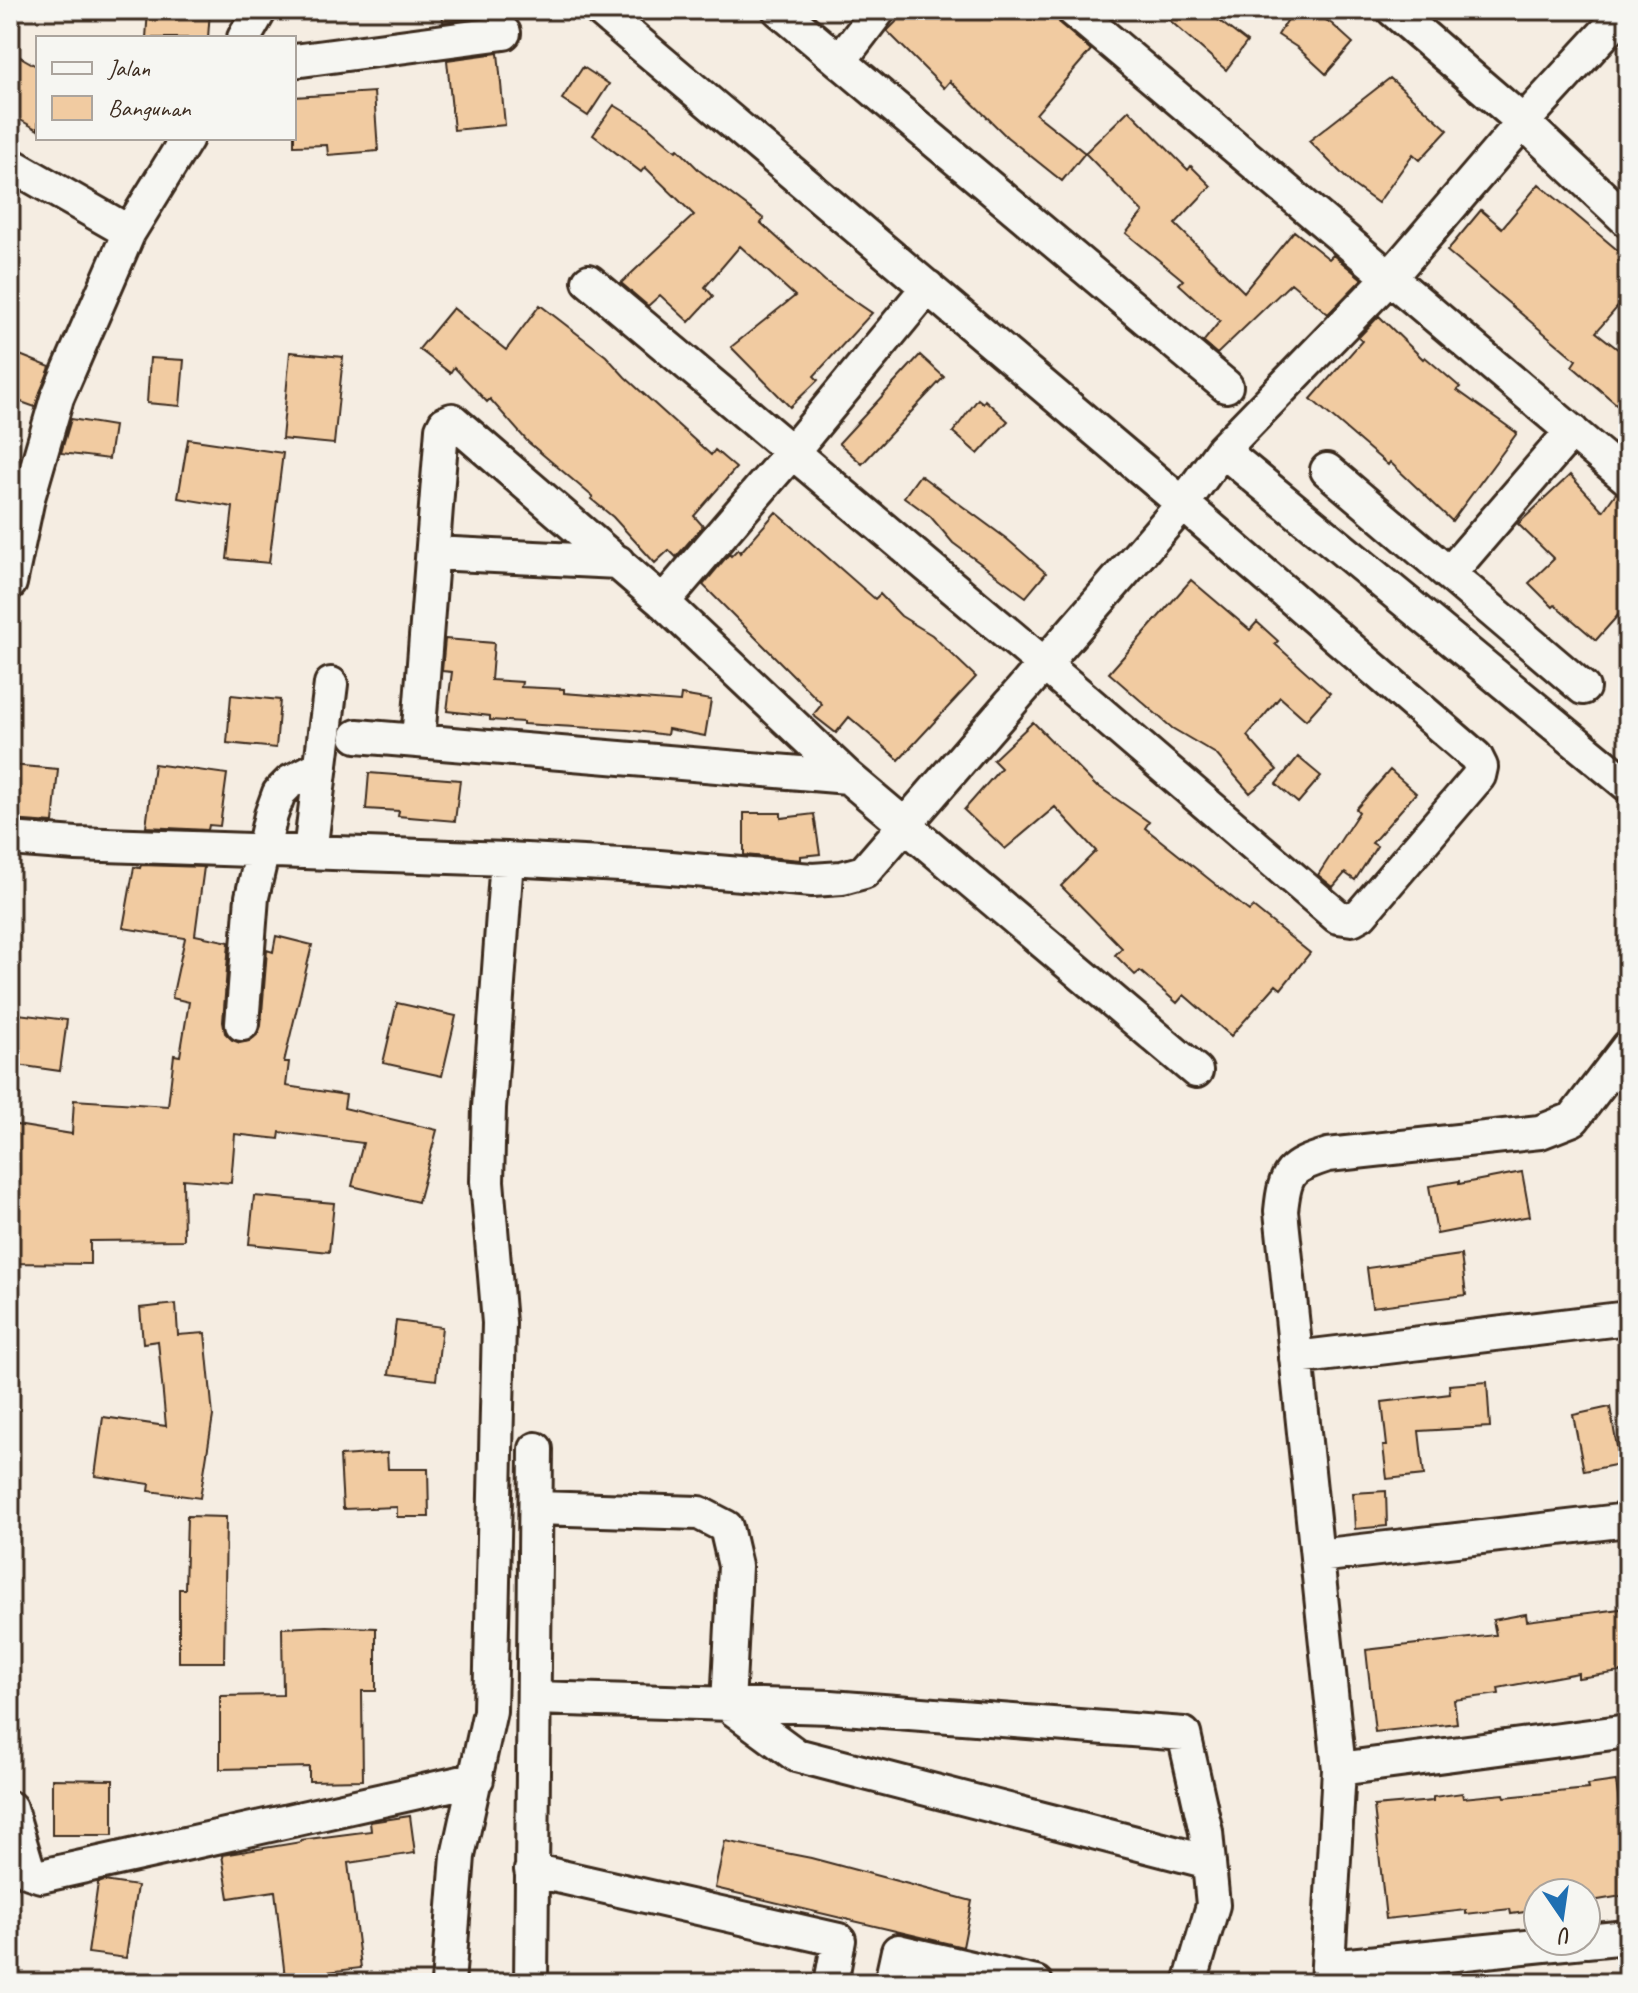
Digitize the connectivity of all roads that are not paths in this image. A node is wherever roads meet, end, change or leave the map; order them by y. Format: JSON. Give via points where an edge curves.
{"nodes":[{"id":1,"x":260,"y":10,"type":"edge"},
{"id":2,"x":600,"y":10,"type":"edge"},
{"id":3,"x":779,"y":10,"type":"edge"},
{"id":4,"x":879,"y":10,"type":"edge"},
{"id":5,"x":1073,"y":10,"type":"edge"},
{"id":6,"x":1393,"y":10,"type":"edge"},
{"id":7,"x":1626,"y":10,"type":"edge"},
{"id":8,"x":504,"y":33,"type":"dead end"},
{"id":9,"x":245,"y":36,"type":"edge"},
{"id":10,"x":296,"y":61,"type":"edge"},
{"id":11,"x":840,"y":61,"type":"junction"},
{"id":12,"x":1523,"y":122,"type":"junction"},
{"id":13,"x":186,"y":140,"type":"edge"},
{"id":14,"x":10,"y":164,"type":"edge"},
{"id":15,"x":1628,"y":221,"type":"edge"},
{"id":16,"x":129,"y":232,"type":"junction"},
{"id":17,"x":1391,"y":276,"type":"junction"},
{"id":18,"x":589,"y":281,"type":"dead end"},
{"id":19,"x":928,"y":287,"type":"junction"},
{"id":20,"x":1226,"y":386,"type":"dead end"},
{"id":21,"x":1572,"y":431,"type":"junction"},
{"id":22,"x":1222,"y":450,"type":"junction"},
{"id":23,"x":792,"y":452,"type":"junction"},
{"id":24,"x":1327,"y":470,"type":"dead end"},
{"id":25,"x":1628,"y":479,"type":"edge"},
{"id":26,"x":1183,"y":504,"type":"junction"},
{"id":27,"x":434,"y":553,"type":"junction"},
{"id":28,"x":618,"y":562,"type":"junction"},
{"id":29,"x":1449,"y":574,"type":"junction"},
{"id":30,"x":10,"y":583,"type":"edge"},
{"id":31,"x":663,"y":602,"type":"junction"},
{"id":32,"x":1045,"y":665,"type":"junction"},
{"id":33,"x":331,"y":684,"type":"dead end"},
{"id":34,"x":1583,"y":688,"type":"dead end"},
{"id":35,"x":357,"y":736,"type":"dead end"},
{"id":36,"x":418,"y":741,"type":"junction"},
{"id":37,"x":321,"y":766,"type":"junction"},
{"id":38,"x":848,"y":777,"type":"junction"},
{"id":39,"x":1628,"y":785,"type":"edge"},
{"id":40,"x":907,"y":825,"type":"junction"},
{"id":41,"x":10,"y":839,"type":"edge"},
{"id":42,"x":262,"y":850,"type":"junction"},
{"id":43,"x":310,"y":852,"type":"junction"},
{"id":44,"x":507,"y":859,"type":"junction"},
{"id":45,"x":242,"y":1024,"type":"dead end"},
{"id":46,"x":1628,"y":1047,"type":"edge"},
{"id":47,"x":1196,"y":1071,"type":"dead end"},
{"id":48,"x":1628,"y":1318,"type":"edge"},
{"id":49,"x":1296,"y":1358,"type":"junction"},
{"id":50,"x":536,"y":1449,"type":"dead end"},
{"id":51,"x":536,"y":1508,"type":"junction"},
{"id":52,"x":1628,"y":1520,"type":"edge"},
{"id":53,"x":1318,"y":1556,"type":"junction"},
{"id":54,"x":534,"y":1698,"type":"junction"},
{"id":55,"x":728,"y":1705,"type":"junction"},
{"id":56,"x":1628,"y":1731,"type":"edge"},
{"id":57,"x":1339,"y":1769,"type":"junction"},
{"id":58,"x":477,"y":1779,"type":"junction"},
{"id":59,"x":10,"y":1808,"type":"edge"},
{"id":60,"x":1209,"y":1862,"type":"junction"},
{"id":61,"x":531,"y":1870,"type":"junction"},
{"id":62,"x":1628,"y":1937,"type":"edge"},
{"id":63,"x":1602,"y":1939,"type":"edge"},
{"id":64,"x":1522,"y":1949,"type":"edge"},
{"id":65,"x":1328,"y":1975,"type":"edge"},
{"id":66,"x":448,"y":1983,"type":"edge"},
{"id":67,"x":531,"y":1983,"type":"edge"},
{"id":68,"x":831,"y":1983,"type":"edge"},
{"id":69,"x":891,"y":1983,"type":"edge"},
{"id":70,"x":1036,"y":1983,"type":"edge"},
{"id":71,"x":1190,"y":1983,"type":"edge"}],
"edges":[{"from":1,"to":9,"type":"street"},
{"from":2,"to":19,"type":"street"},
{"from":3,"to":11,"type":"street"},
{"from":4,"to":11,"type":"street"},
{"from":5,"to":17,"type":"street"},
{"from":6,"to":12,"type":"street"},
{"from":7,"to":12,"type":"street"},
{"from":8,"to":10,"type":"street"},
{"from":11,"to":20,"type":"street"},
{"from":12,"to":15,"type":"street"},
{"from":12,"to":17,"type":"street"},
{"from":13,"to":16,"type":"street"},
{"from":14,"to":16,"type":"street"},
{"from":16,"to":30,"type":"street","via":[[57,398]]},
{"from":17,"to":21,"type":"street"},
{"from":17,"to":22,"type":"street"},
{"from":18,"to":23,"type":"street"},
{"from":19,"to":23,"type":"street"},
{"from":19,"to":26,"type":"street"},
{"from":21,"to":25,"type":"street"},
{"from":21,"to":29,"type":"street"},
{"from":22,"to":26,"type":"street"},
{"from":22,"to":39,"type":"street"},
{"from":23,"to":31,"type":"street"},
{"from":23,"to":32,"type":"street"},
{"from":24,"to":29,"type":"street"},
{"from":26,"to":32,"type":"street"},
{"from":26,"to":32,"type":"street","via":[[1476,757],[1481,767],[1479,776],[1361,914],[1338,917]]},
{"from":27,"to":28,"type":"street"},
{"from":27,"to":28,"type":"street","via":[[442,429],[452,420]]},
{"from":27,"to":36,"type":"street"},
{"from":28,"to":31,"type":"street"},
{"from":29,"to":34,"type":"street"},
{"from":31,"to":38,"type":"street"},
{"from":32,"to":40,"type":"street"},
{"from":33,"to":37,"type":"street"},
{"from":35,"to":36,"type":"street"},
{"from":36,"to":38,"type":"street"},
{"from":37,"to":42,"type":"street","via":[[279,793]]},
{"from":37,"to":43,"type":"street"},
{"from":38,"to":40,"type":"street"},
{"from":40,"to":44,"type":"street","via":[[864,872],[842,878]]},
{"from":40,"to":47,"type":"street"},
{"from":41,"to":42,"type":"street"},
{"from":42,"to":43,"type":"street"},
{"from":42,"to":45,"type":"street","via":[[252,897]]},
{"from":43,"to":44,"type":"street"},
{"from":44,"to":58,"type":"street","via":[[487,1181],[499,1323],[490,1711]]},
{"from":46,"to":49,"type":"street","via":[[1573,1119],[1540,1132],[1328,1155],[1293,1170],[1284,1184],[1281,1211]]},
{"from":48,"to":49,"type":"street"},
{"from":49,"to":53,"type":"street"},
{"from":50,"to":51,"type":"street"},
{"from":51,"to":54,"type":"street"},
{"from":51,"to":55,"type":"street","via":[[699,1513],[726,1527],[735,1566]]},
{"from":52,"to":53,"type":"street"},
{"from":53,"to":57,"type":"street"},
{"from":54,"to":55,"type":"street"},
{"from":54,"to":61,"type":"street"},
{"from":55,"to":60,"type":"street","via":[[796,1755]]},
{"from":55,"to":60,"type":"street","via":[[831,1707],[1184,1734]]},
{"from":56,"to":57,"type":"street"},
{"from":57,"to":65,"type":"street"},
{"from":58,"to":59,"type":"street","via":[[41,1876],[29,1872]]},
{"from":58,"to":66,"type":"street","via":[[458,1856]]},
{"from":60,"to":71,"type":"street","via":[[1213,1905]]},
{"from":61,"to":67,"type":"street"},
{"from":61,"to":68,"type":"street","via":[[839,1940]]},
{"from":62,"to":63,"type":"street"},
{"from":64,"to":65,"type":"street"},
{"from":69,"to":70,"type":"street","via":[[898,1951]]}]}
